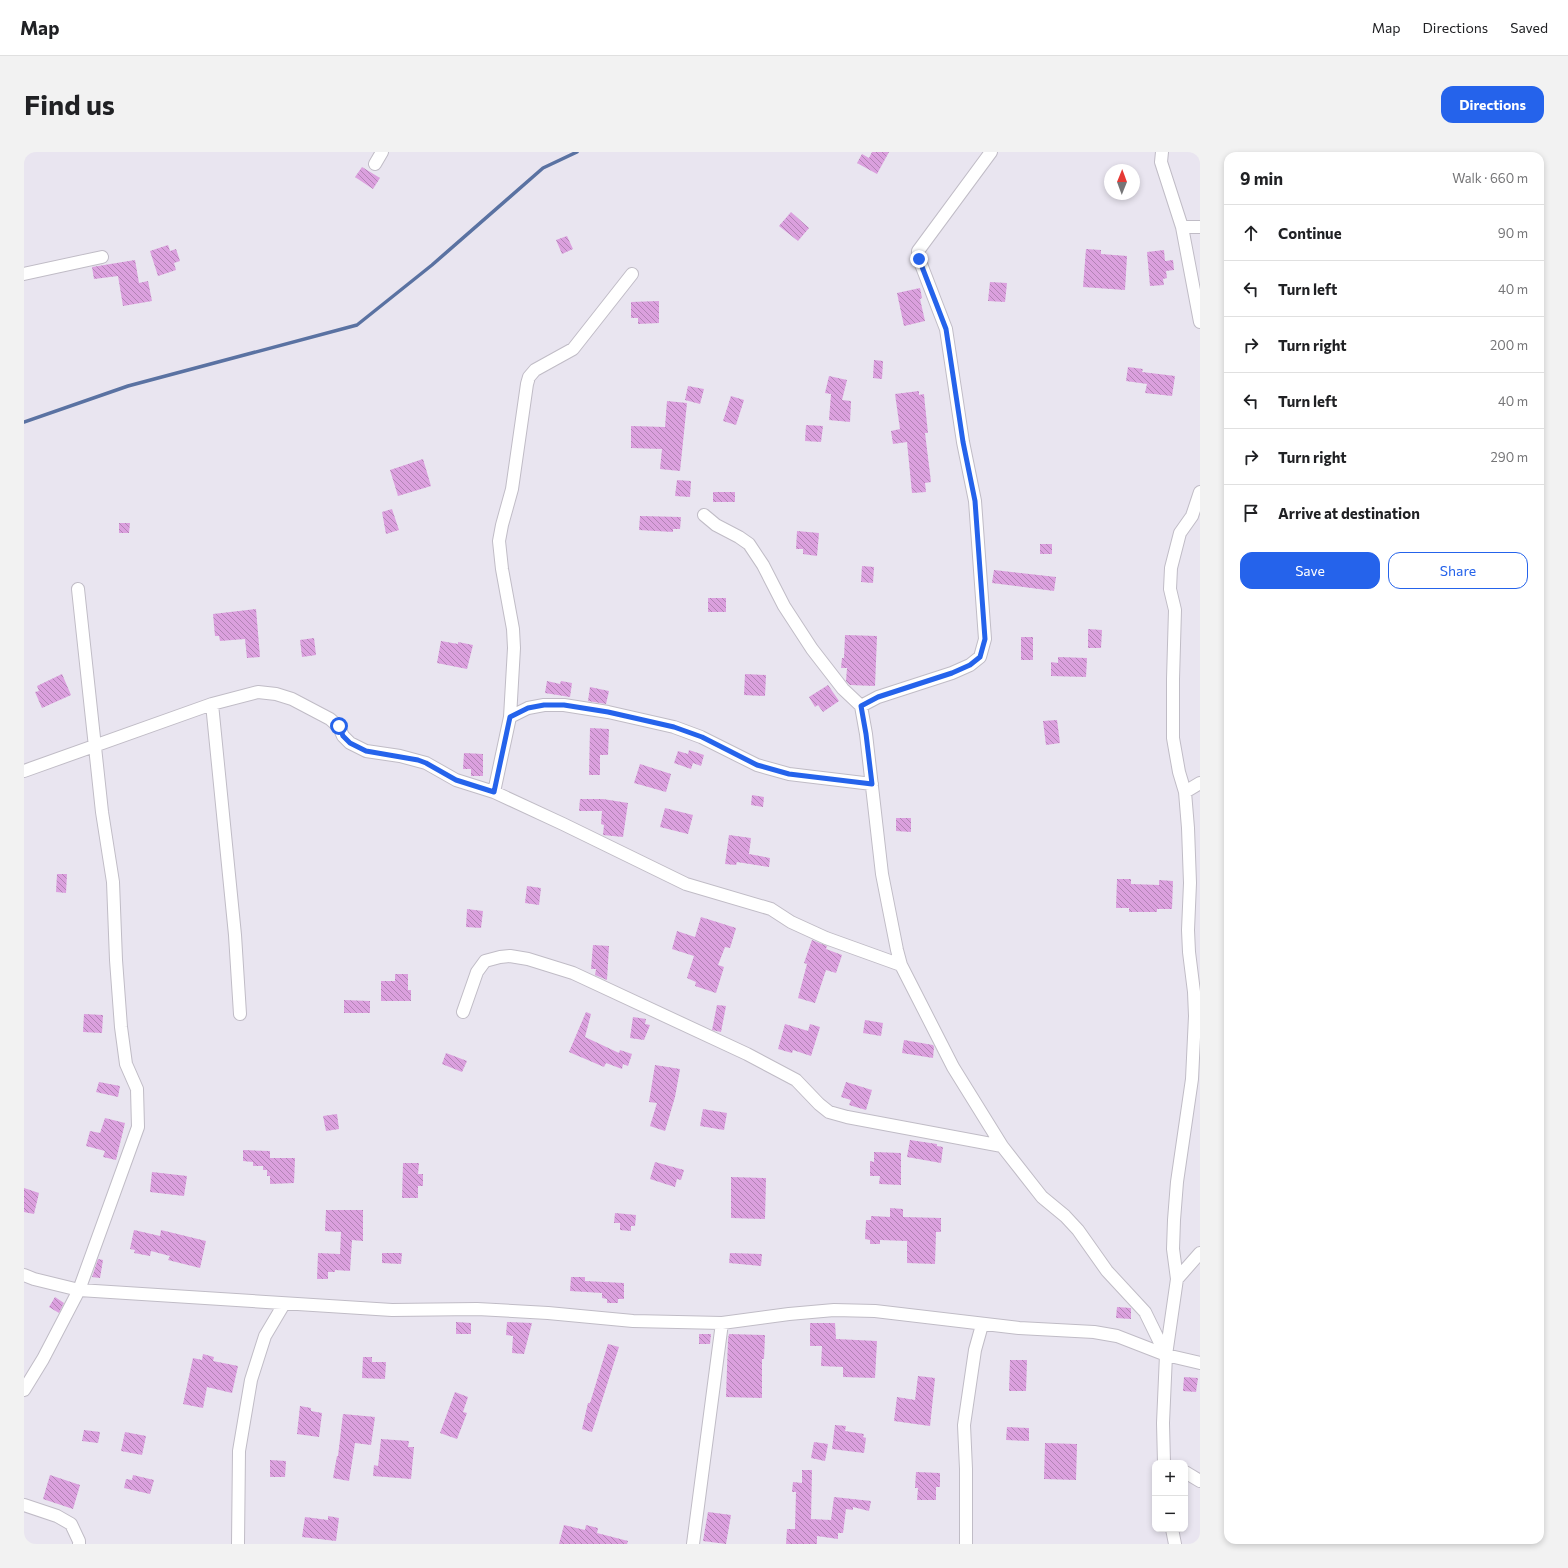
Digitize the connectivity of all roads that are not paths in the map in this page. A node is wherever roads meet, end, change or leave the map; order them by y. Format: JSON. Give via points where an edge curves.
{"nodes":[{"id":1,"x":382,"y":152,"type":"edge"},
{"id":2,"x":991,"y":152,"type":"edge"},
{"id":3,"x":1162,"y":152,"type":"edge"},
{"id":4,"x":375,"y":164,"type":"dead end"},
{"id":5,"x":1182,"y":227,"type":"junction"},
{"id":6,"x":1200,"y":227,"type":"edge"},
{"id":7,"x":102,"y":257,"type":"dead end"},
{"id":8,"x":24,"y":274,"type":"edge"},
{"id":9,"x":632,"y":274,"type":"dead end"},
{"id":10,"x":1200,"y":322,"type":"edge"},
{"id":11,"x":1200,"y":492,"type":"edge"},
{"id":12,"x":704,"y":515,"type":"dead end"},
{"id":13,"x":78,"y":589,"type":"dead end"},
{"id":14,"x":212,"y":704,"type":"junction"},
{"id":15,"x":861,"y":706,"type":"junction"},
{"id":16,"x":510,"y":717,"type":"junction"},
{"id":17,"x":95,"y":746,"type":"junction"},
{"id":18,"x":24,"y":771,"type":"edge"},
{"id":19,"x":1200,"y":783,"type":"edge"},
{"id":20,"x":872,"y":784,"type":"junction"},
{"id":21,"x":494,"y":792,"type":"junction"},
{"id":22,"x":1185,"y":792,"type":"junction"},
{"id":23,"x":901,"y":964,"type":"junction"},
{"id":24,"x":463,"y":1012,"type":"dead end"},
{"id":25,"x":240,"y":1014,"type":"dead end"},
{"id":26,"x":1002,"y":1146,"type":"junction"},
{"id":27,"x":1200,"y":1253,"type":"edge"},
{"id":28,"x":24,"y":1275,"type":"edge"},
{"id":29,"x":1178,"y":1279,"type":"junction"},
{"id":30,"x":78,"y":1290,"type":"junction"},
{"id":31,"x":284,"y":1304,"type":"junction"},
{"id":32,"x":722,"y":1323,"type":"junction"},
{"id":33,"x":982,"y":1325,"type":"junction"},
{"id":34,"x":1166,"y":1355,"type":"junction"},
{"id":35,"x":1200,"y":1363,"type":"edge"},
{"id":36,"x":24,"y":1390,"type":"edge"},
{"id":37,"x":1166,"y":1460,"type":"edge"},
{"id":38,"x":1188,"y":1474,"type":"edge"},
{"id":39,"x":1200,"y":1481,"type":"edge"},
{"id":40,"x":24,"y":1505,"type":"edge"},
{"id":41,"x":1172,"y":1532,"type":"edge"},
{"id":42,"x":79,"y":1544,"type":"edge"},
{"id":43,"x":238,"y":1544,"type":"edge"},
{"id":44,"x":693,"y":1544,"type":"edge"},
{"id":45,"x":966,"y":1544,"type":"edge"},
{"id":46,"x":1174,"y":1544,"type":"edge"}],
"edges":[{"from":1,"to":4,"type":"street"},
{"from":2,"to":15,"type":"street","via":[[918,251],[946,329],[963,442],[975,501],[985,639],[980,657],[970,665],[945,676],[878,697]]},
{"from":3,"to":5,"type":"street","via":[[1161,162]]},
{"from":5,"to":6,"type":"street"},
{"from":5,"to":10,"type":"street"},
{"from":7,"to":8,"type":"street"},
{"from":9,"to":16,"type":"street","via":[[573,349],[529,376],[512,489],[499,541],[513,629]]},
{"from":11,"to":22,"type":"street","via":[[1192,516],[1180,533],[1171,568],[1170,589],[1175,610],[1173,738]]},
{"from":12,"to":15,"type":"street","via":[[716,526],[749,544],[812,649],[843,689]]},
{"from":13,"to":17,"type":"street"},
{"from":14,"to":17,"type":"street"},
{"from":14,"to":21,"type":"street","via":[[258,692],[276,694],[292,699],[330,719],[339,726],[343,736],[350,743],[366,751],[418,760],[456,780]]},
{"from":14,"to":25,"type":"street"},
{"from":15,"to":20,"type":"street"},
{"from":16,"to":20,"type":"street","via":[[528,708],[544,705],[564,705],[608,712],[674,727],[702,737],[757,765],[789,774]]},
{"from":16,"to":21,"type":"street"},
{"from":17,"to":18,"type":"street"},
{"from":17,"to":30,"type":"street","via":[[113,882],[121,1027],[126,1064],[137,1089],[138,1126]]},
{"from":19,"to":22,"type":"street"},
{"from":20,"to":23,"type":"street","via":[[882,874]]},
{"from":21,"to":23,"type":"street","via":[[686,884],[771,909],[791,922],[826,938]]},
{"from":22,"to":29,"type":"street","via":[[1190,883],[1188,930],[1195,1016],[1192,1079],[1174,1220],[1173,1249]]},
{"from":23,"to":26,"type":"street","via":[[953,1067]]},
{"from":24,"to":26,"type":"street","via":[[477,972],[485,961],[500,956],[528,959],[573,973],[747,1054],[796,1080],[829,1112]]},
{"from":26,"to":34,"type":"street","via":[[1042,1197],[1078,1230],[1107,1272],[1145,1312]]},
{"from":27,"to":29,"type":"street"},
{"from":28,"to":30,"type":"street"},
{"from":29,"to":34,"type":"street"},
{"from":30,"to":31,"type":"street"},
{"from":30,"to":36,"type":"street"},
{"from":31,"to":32,"type":"street","via":[[392,1310],[477,1309],[633,1321]]},
{"from":31,"to":43,"type":"street","via":[[265,1336],[251,1380],[239,1451]]},
{"from":32,"to":33,"type":"street","via":[[834,1310],[875,1311]]},
{"from":32,"to":44,"type":"street"},
{"from":33,"to":34,"type":"street","via":[[1094,1332],[1117,1336]]},
{"from":33,"to":45,"type":"street","via":[[974,1350],[964,1425]]},
{"from":34,"to":35,"type":"street"},
{"from":34,"to":37,"type":"street","via":[[1163,1423]]},
{"from":38,"to":39,"type":"street"},
{"from":40,"to":42,"type":"street","via":[[57,1516],[71,1524]]},
{"from":41,"to":46,"type":"street"}]}
